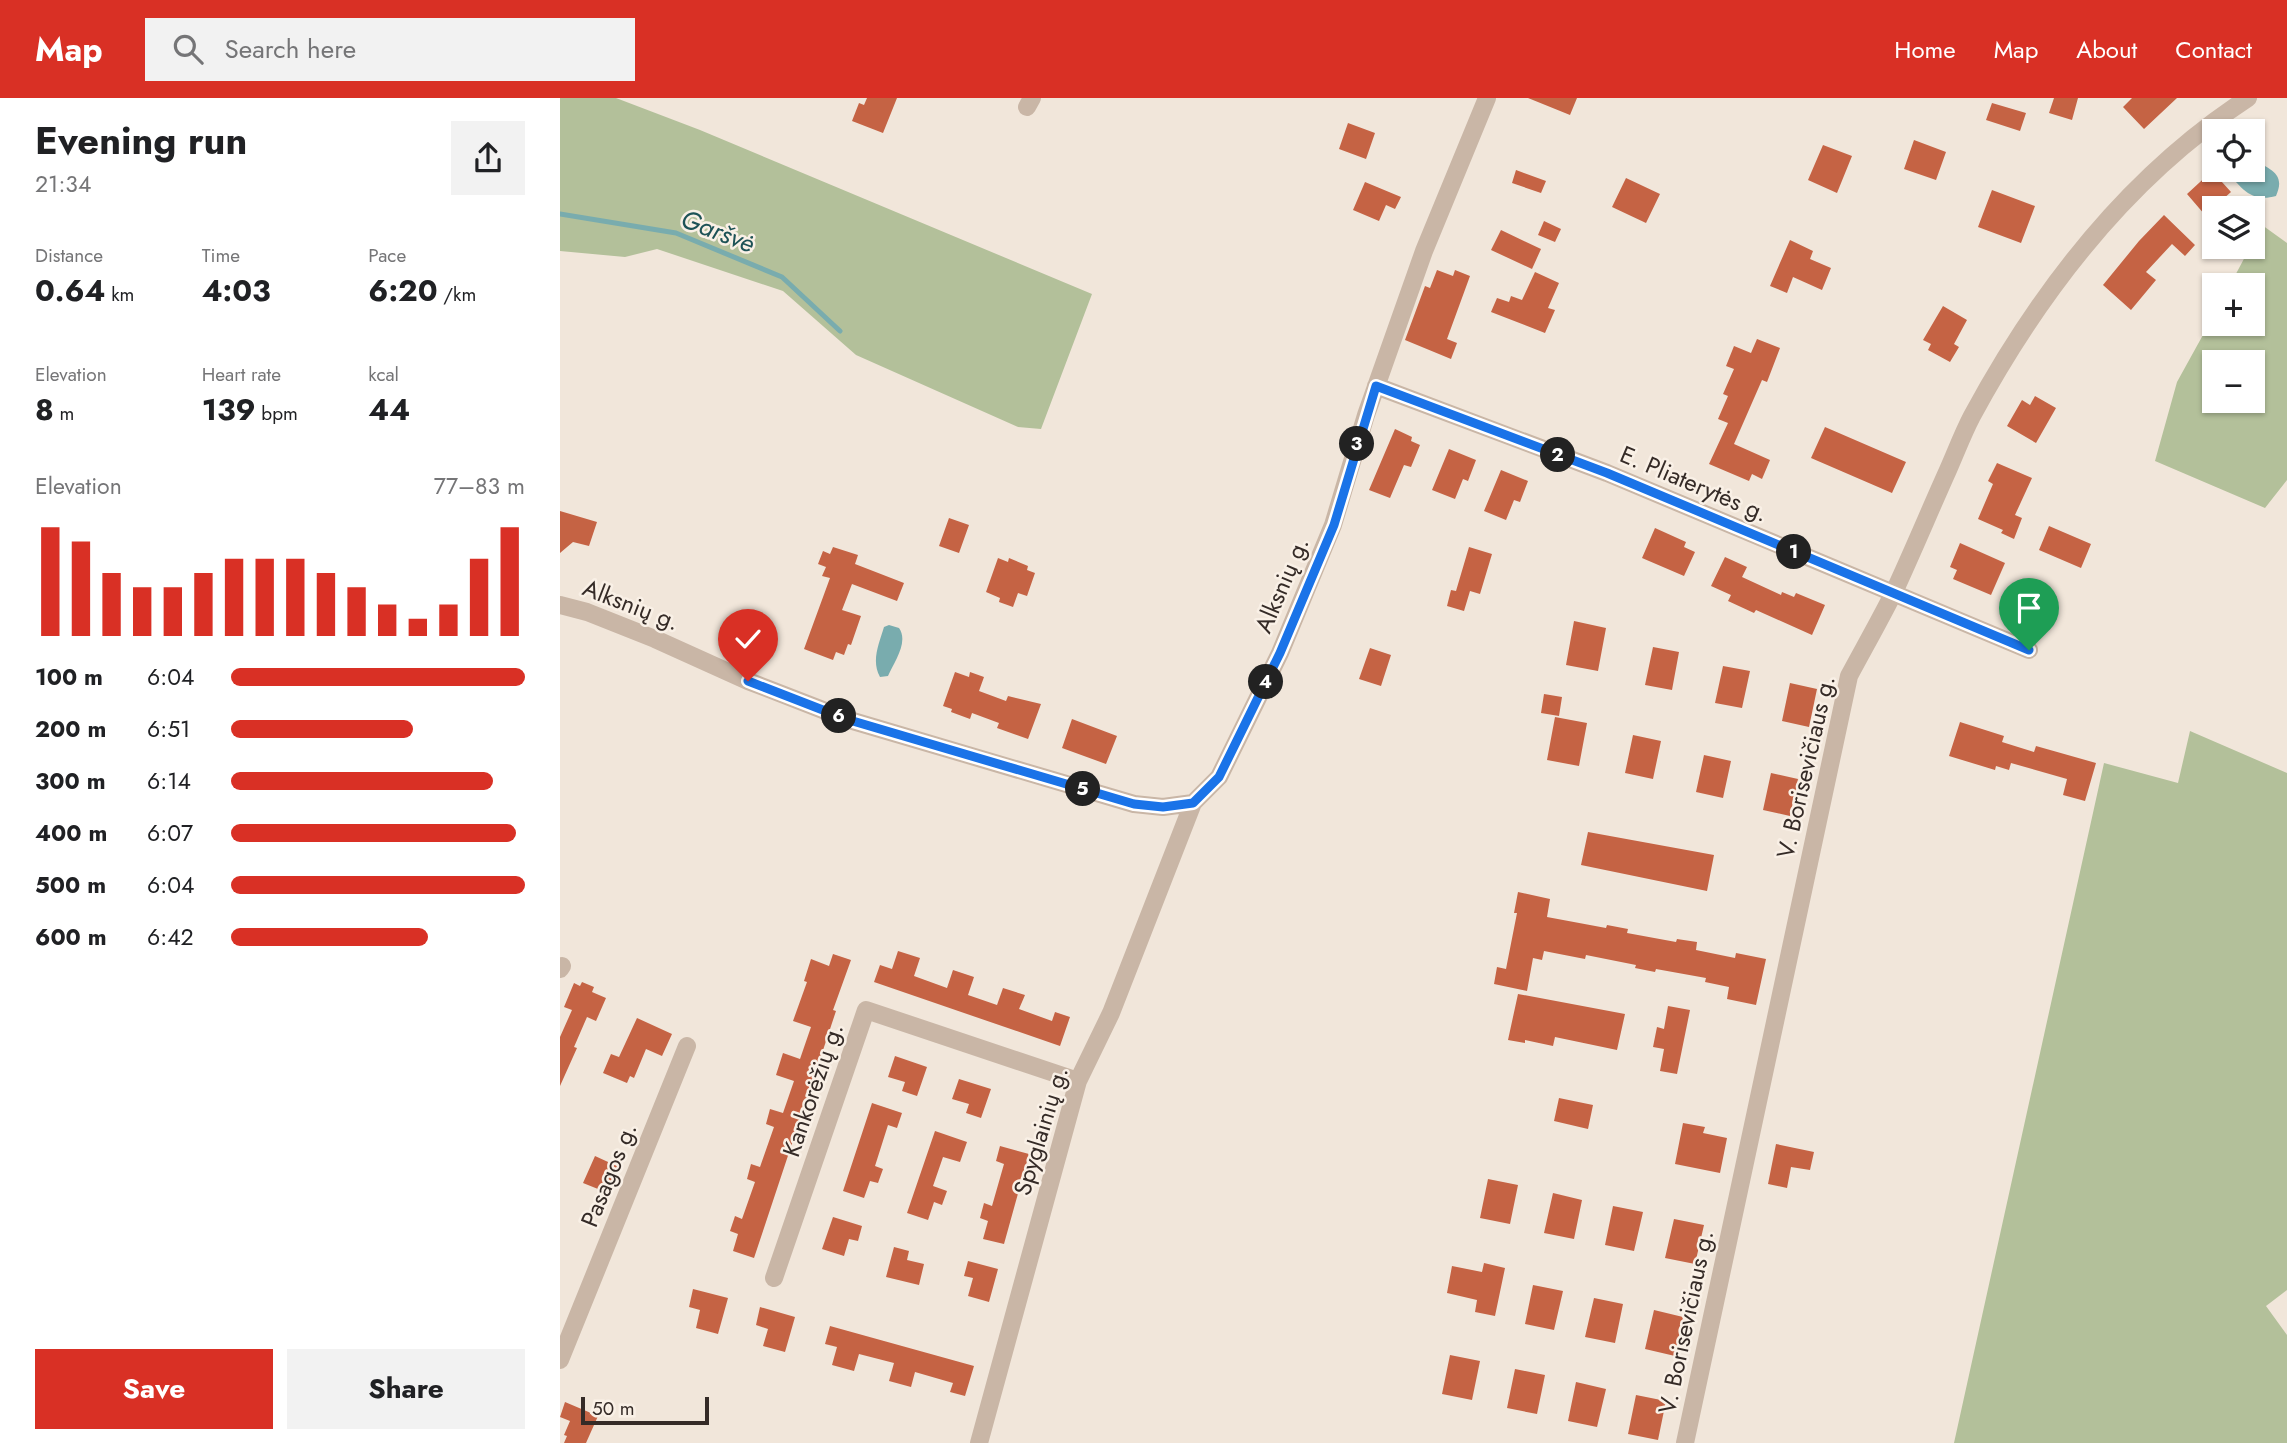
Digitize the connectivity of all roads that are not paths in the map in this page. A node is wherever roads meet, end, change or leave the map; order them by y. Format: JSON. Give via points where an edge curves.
{"nodes":[{"id":1,"x":1487,"y":98,"type":"edge"},
{"id":2,"x":2248,"y":98,"type":"edge"},
{"id":3,"x":1376,"y":386,"type":"junction"},
{"id":4,"x":1893,"y":594,"type":"junction"},
{"id":5,"x":560,"y":605,"type":"edge"},
{"id":6,"x":2029,"y":650,"type":"dead end"},
{"id":7,"x":1193,"y":803,"type":"junction"},
{"id":8,"x":687,"y":1046,"type":"dead end"},
{"id":9,"x":1079,"y":1081,"type":"junction"},
{"id":10,"x":774,"y":1278,"type":"dead end"},
{"id":11,"x":560,"y":1360,"type":"edge"},
{"id":12,"x":979,"y":1443,"type":"edge"},
{"id":13,"x":1685,"y":1443,"type":"edge"}],
"edges":[{"from":1,"to":3,"type":"street","name":"Alksnių g.","via":[[1424,251]]},
{"from":2,"to":4,"type":"street","name":"V. Borisevičiaus g.","via":[[2204,129],[2118,205],[2056,285],[1971,418]]},
{"from":3,"to":4,"type":"street","name":"E. Pliaterytės g.","via":[[1607,473]]},
{"from":3,"to":7,"type":"street","name":"Alksnių g.","via":[[1334,525],[1280,653],[1219,777]]},
{"from":4,"to":6,"type":"street","name":"E. Pliaterytės g."},
{"from":4,"to":13,"type":"street","name":"V. Borisevičiaus g.","via":[[1849,676]]},
{"from":5,"to":7,"type":"street","name":"Alksnių g.","via":[[655,639],[846,719],[1134,804]]},
{"from":7,"to":9,"type":"street","name":"Spyglainių g.","via":[[1111,1013]]},
{"from":8,"to":11,"type":"street","name":"Pasagos g."},
{"from":9,"to":10,"type":"street","name":"Kankorėžių g.","via":[[866,1010]]},
{"from":9,"to":12,"type":"street","name":"Spyglainių g."}]}
